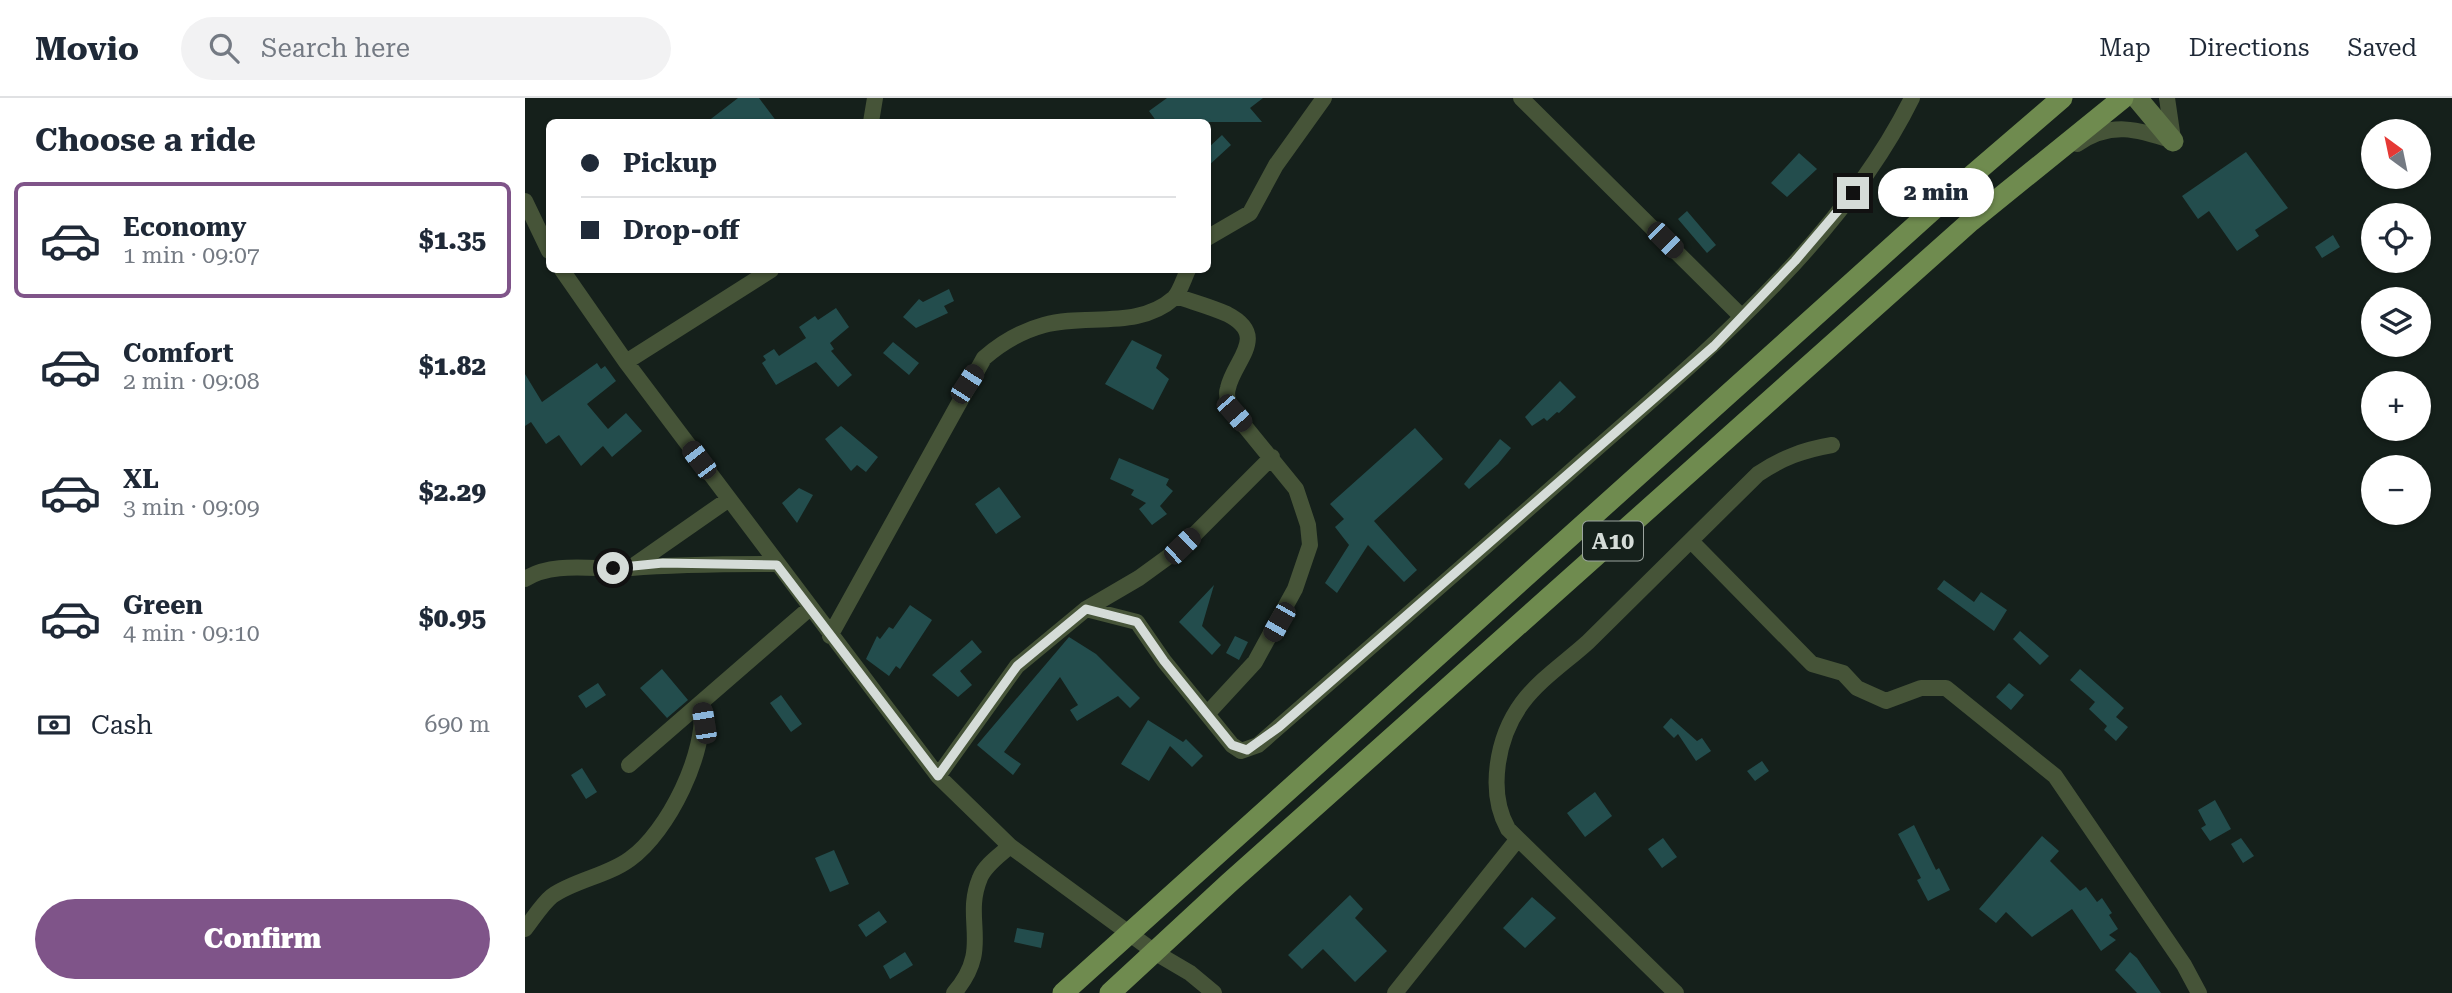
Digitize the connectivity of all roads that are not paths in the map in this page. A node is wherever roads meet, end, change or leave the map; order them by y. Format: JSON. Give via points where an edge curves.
{"nodes":[{"id":1,"x":875,"y":98,"type":"edge"},
{"id":2,"x":1324,"y":98,"type":"edge"},
{"id":3,"x":1521,"y":98,"type":"edge"},
{"id":4,"x":1912,"y":98,"type":"edge"},
{"id":5,"x":2046,"y":98,"type":"edge"},
{"id":6,"x":2062,"y":98,"type":"edge"},
{"id":7,"x":2123,"y":98,"type":"edge"},
{"id":8,"x":2137,"y":98,"type":"edge"},
{"id":9,"x":2167,"y":98,"type":"edge"},
{"id":10,"x":871,"y":119,"type":"edge"},
{"id":11,"x":2035,"y":120,"type":"junction"},
{"id":12,"x":2173,"y":141,"type":"junction"},
{"id":13,"x":525,"y":201,"type":"edge"},
{"id":14,"x":1989,"y":207,"type":"junction"},
{"id":15,"x":1211,"y":235,"type":"edge"},
{"id":16,"x":546,"y":245,"type":"edge"},
{"id":17,"x":564,"y":273,"type":"edge"},
{"id":18,"x":766,"y":273,"type":"edge"},
{"id":19,"x":1187,"y":273,"type":"edge"},
{"id":20,"x":1176,"y":296,"type":"junction"},
{"id":21,"x":1741,"y":316,"type":"junction"},
{"id":22,"x":626,"y":362,"type":"junction"},
{"id":23,"x":1832,"y":445,"type":"dead end"},
{"id":24,"x":1272,"y":457,"type":"junction"},
{"id":25,"x":729,"y":499,"type":"junction"},
{"id":26,"x":1691,"y":541,"type":"junction"},
{"id":27,"x":777,"y":565,"type":"junction"},
{"id":28,"x":631,"y":568,"type":"junction"},
{"id":29,"x":525,"y":579,"type":"edge"},
{"id":30,"x":810,"y":608,"type":"junction"},
{"id":31,"x":1086,"y":609,"type":"junction"},
{"id":32,"x":830,"y":636,"type":"junction"},
{"id":33,"x":701,"y":705,"type":"junction"},
{"id":34,"x":1207,"y":714,"type":"junction"},
{"id":35,"x":629,"y":765,"type":"dead end"},
{"id":36,"x":938,"y":776,"type":"junction"},
{"id":37,"x":1517,"y":840,"type":"junction"},
{"id":38,"x":1010,"y":846,"type":"junction"},
{"id":39,"x":525,"y":929,"type":"edge"},
{"id":40,"x":1129,"y":933,"type":"junction"},
{"id":41,"x":1156,"y":953,"type":"junction"},
{"id":42,"x":954,"y":993,"type":"edge"},
{"id":43,"x":1063,"y":993,"type":"edge"},
{"id":44,"x":1110,"y":993,"type":"edge"},
{"id":45,"x":1214,"y":993,"type":"edge"},
{"id":46,"x":1395,"y":993,"type":"edge"},
{"id":47,"x":1676,"y":993,"type":"edge"},
{"id":48,"x":2199,"y":993,"type":"edge"}],
"edges":[{"from":1,"to":10,"type":"street"},
{"from":2,"to":15,"type":"street","via":[[1276,165],[1250,213]]},
{"from":3,"to":21,"type":"street"},
{"from":4,"to":21,"type":"street","via":[[1877,160],[1837,215]]},
{"from":5,"to":11,"type":"main road"},
{"from":6,"to":11,"type":"main road","number":"A10"},
{"from":7,"to":14,"type":"main road","number":"A10"},
{"from":8,"to":12,"type":"street"},
{"from":9,"to":12,"type":"street"},
{"from":11,"to":40,"type":"main road","number":"A10"},
{"from":12,"to":14,"type":"street","via":[[2133,128],[2115,127],[2090,135]]},
{"from":13,"to":16,"type":"street"},
{"from":14,"to":41,"type":"main road","number":"A10","via":[[1249,865]]},
{"from":17,"to":22,"type":"street"},
{"from":18,"to":22,"type":"street"},
{"from":19,"to":20,"type":"street"},
{"from":20,"to":24,"type":"street","via":[[1242,324],[1248,335],[1246,356],[1231,378],[1228,401]]},
{"from":20,"to":32,"type":"street","via":[[1160,307],[1117,319],[1044,325],[1001,343],[984,358]]},
{"from":21,"to":34,"type":"street","via":[[1714,346],[1258,745],[1236,748]]},
{"from":22,"to":25,"type":"street"},
{"from":23,"to":26,"type":"street","via":[[1782,458],[1758,474]]},
{"from":24,"to":31,"type":"street","via":[[1182,546]]},
{"from":24,"to":34,"type":"street","via":[[1301,501],[1310,545],[1306,564],[1255,662]]},
{"from":25,"to":27,"type":"street"},
{"from":25,"to":28,"type":"street"},
{"from":26,"to":37,"type":"street","via":[[1521,704],[1503,741],[1497,779],[1503,819]]},
{"from":26,"to":48,"type":"street","via":[[1812,664],[1843,673],[1857,688],[1886,701],[1921,688],[1946,688],[2055,776]]},
{"from":27,"to":28,"type":"street","via":[[663,563]]},
{"from":27,"to":30,"type":"street"},
{"from":28,"to":29,"type":"street","via":[[549,569]]},
{"from":30,"to":32,"type":"street"},
{"from":30,"to":33,"type":"street"},
{"from":31,"to":34,"type":"street","via":[[1137,622]]},
{"from":31,"to":36,"type":"street","via":[[1017,666]]},
{"from":32,"to":36,"type":"street"},
{"from":33,"to":35,"type":"street"},
{"from":33,"to":39,"type":"street","via":[[704,723],[698,753],[647,842],[628,861],[552,897]]},
{"from":36,"to":38,"type":"street"},
{"from":37,"to":46,"type":"street"},
{"from":37,"to":47,"type":"street"},
{"from":38,"to":40,"type":"street"},
{"from":38,"to":42,"type":"street","via":[[980,876],[975,899],[975,958]]},
{"from":40,"to":41,"type":"street"},
{"from":40,"to":43,"type":"main road","number":"A10"},
{"from":41,"to":44,"type":"main road","number":"A10"},
{"from":41,"to":45,"type":"street","via":[[1190,972]]}]}
